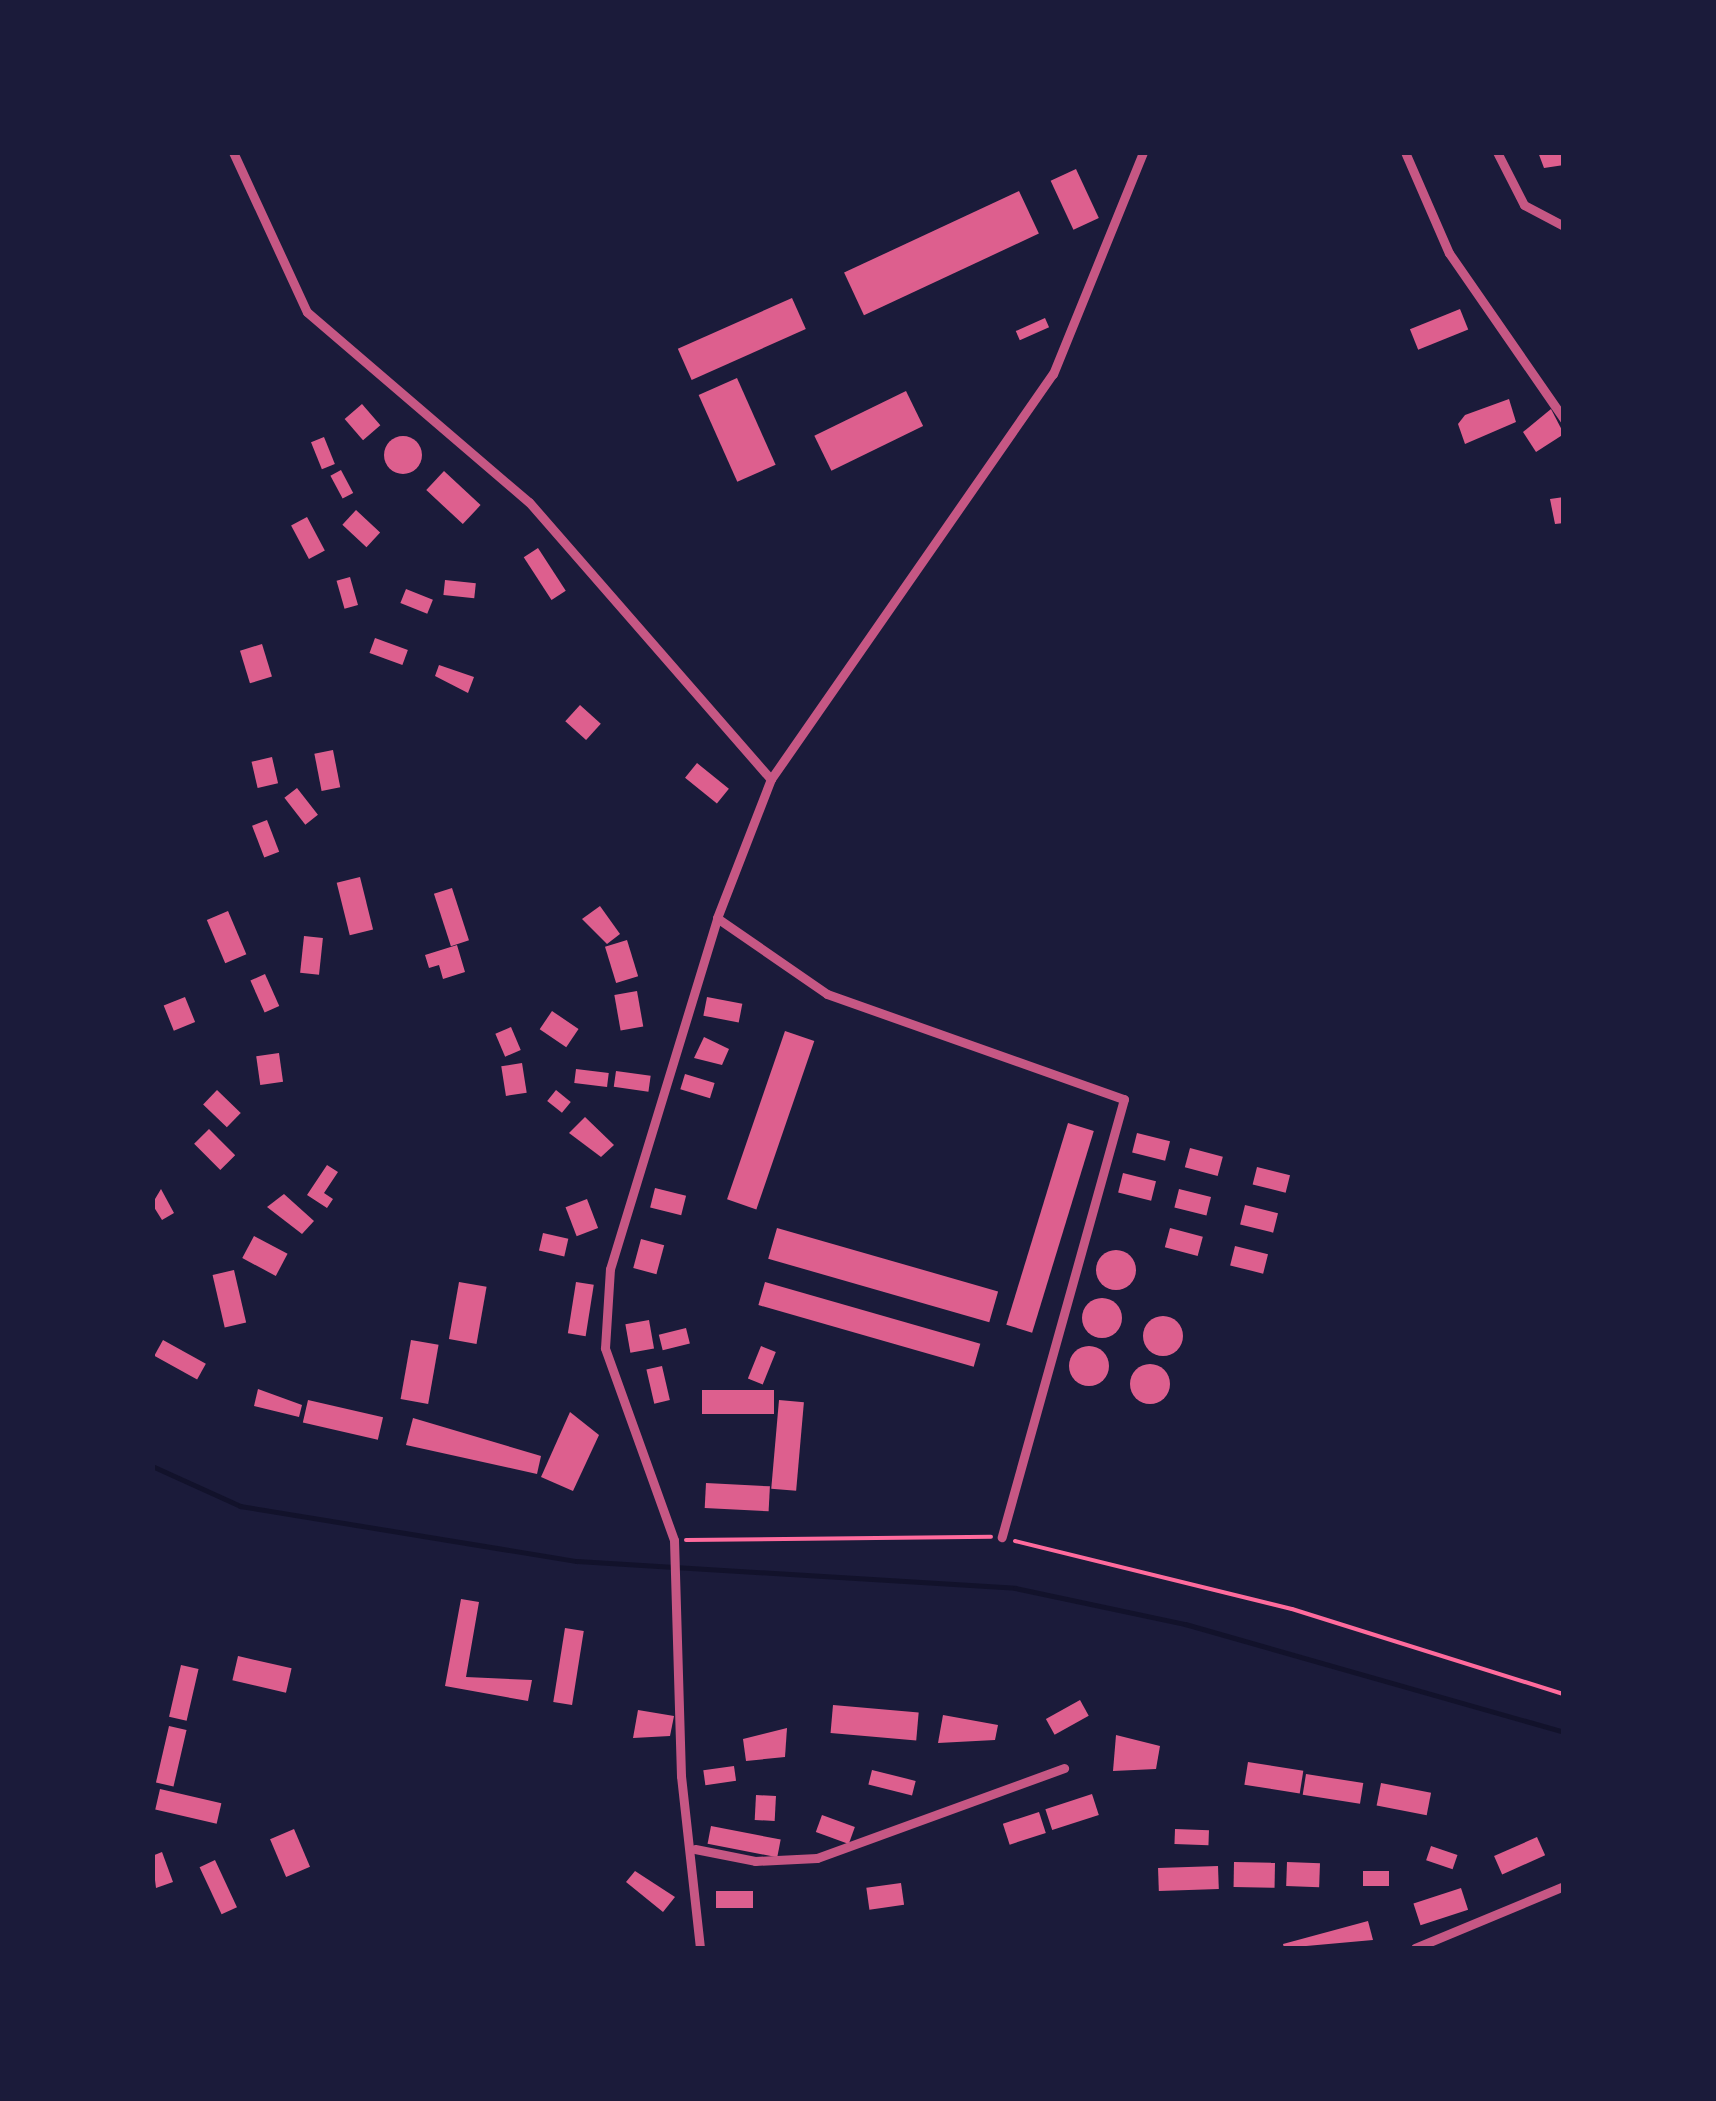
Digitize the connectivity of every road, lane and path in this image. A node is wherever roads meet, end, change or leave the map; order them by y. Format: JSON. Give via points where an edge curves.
{"nodes":[{"id":1,"x":232,"y":152,"type":"edge"},
{"id":2,"x":1143,"y":152,"type":"edge"},
{"id":3,"x":1405,"y":152,"type":"edge"},
{"id":4,"x":1497,"y":152,"type":"edge"},
{"id":5,"x":1564,"y":226,"type":"edge"},
{"id":6,"x":1564,"y":420,"type":"edge"},
{"id":7,"x":771,"y":780,"type":"junction"},
{"id":8,"x":718,"y":918,"type":"junction"},
{"id":9,"x":1002,"y":1536,"type":"junction"},
{"id":10,"x":674,"y":1540,"type":"junction"},
{"id":11,"x":1564,"y":1694,"type":"edge"},
{"id":12,"x":1064,"y":1768,"type":"dead end"},
{"id":13,"x":695,"y":1849,"type":"junction"},
{"id":14,"x":1564,"y":1886,"type":"edge"},
{"id":15,"x":700,"y":1948,"type":"edge"},
{"id":16,"x":1415,"y":1948,"type":"edge"}],
"edges":[{"from":1,"to":7,"type":"street","via":[[307,312],[529,502]]},
{"from":2,"to":7,"type":"street","via":[[1053,374]]},
{"from":3,"to":6,"type":"street","via":[[1449,253]]},
{"from":4,"to":5,"type":"street","via":[[1524,205]]},
{"from":7,"to":8,"type":"street"},
{"from":8,"to":9,"type":"street","via":[[827,994],[1124,1099]]},
{"from":8,"to":10,"type":"street","via":[[602,1308],[605,1348]]},
{"from":9,"to":10,"type":"path"},
{"from":9,"to":11,"type":"path","via":[[1292,1610]]},
{"from":10,"to":13,"type":"street","via":[[680,1776]]},
{"from":12,"to":13,"type":"street","via":[[816,1858],[755,1861]]},
{"from":13,"to":15,"type":"street"},
{"from":14,"to":16,"type":"street"}]}
